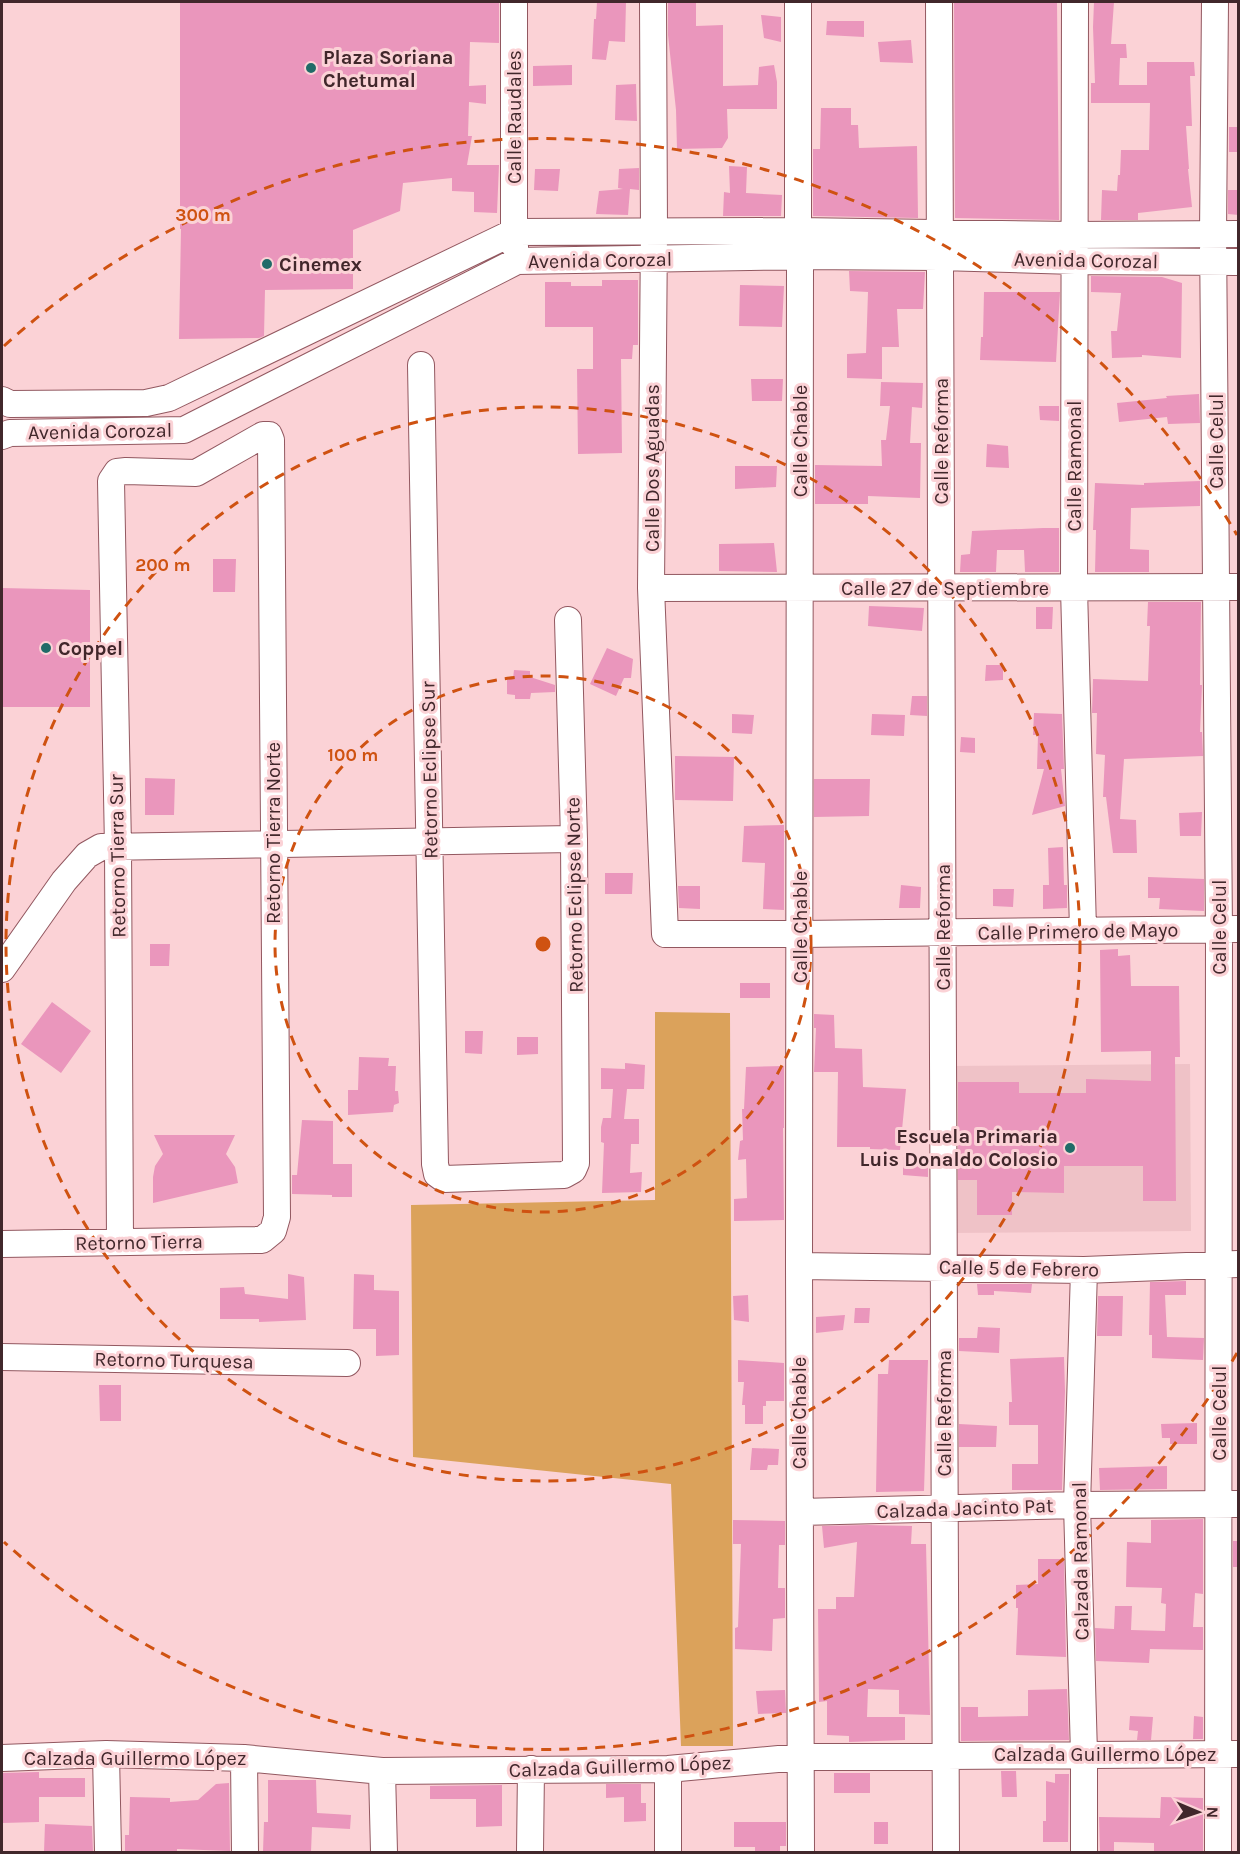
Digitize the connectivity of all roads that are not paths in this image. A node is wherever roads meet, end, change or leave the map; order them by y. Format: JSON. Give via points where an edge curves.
{"nodes":[{"id":1,"x":514,"y":2,"type":"edge"},
{"id":2,"x":653,"y":2,"type":"edge"},
{"id":3,"x":798,"y":2,"type":"edge"},
{"id":4,"x":939,"y":2,"type":"edge"},
{"id":5,"x":1075,"y":2,"type":"edge"},
{"id":6,"x":1215,"y":2,"type":"edge"},
{"id":7,"x":654,"y":231,"type":"junction"},
{"id":8,"x":514,"y":232,"type":"junction"},
{"id":9,"x":1213,"y":234,"type":"junction"},
{"id":10,"x":1239,"y":234,"type":"edge"},
{"id":11,"x":1074,"y":235,"type":"junction"},
{"id":12,"x":799,"y":244,"type":"junction"},
{"id":13,"x":940,"y":245,"type":"junction"},
{"id":14,"x":654,"y":260,"type":"junction"},
{"id":15,"x":517,"y":261,"type":"junction"},
{"id":16,"x":1075,"y":261,"type":"junction"},
{"id":17,"x":1227,"y":262,"type":"edge"},
{"id":18,"x":421,"y":365,"type":"dead end"},
{"id":19,"x":2,"y":400,"type":"edge"},
{"id":20,"x":268,"y":435,"type":"joint"},
{"id":21,"x":2,"y":436,"type":"edge"},
{"id":22,"x":1228,"y":587,"type":"edge"},
{"id":23,"x":651,"y":588,"type":"junction"},
{"id":24,"x":800,"y":588,"type":"junction"},
{"id":25,"x":941,"y":588,"type":"junction"},
{"id":26,"x":1074,"y":588,"type":"junction"},
{"id":27,"x":568,"y":620,"type":"dead end"},
{"id":28,"x":574,"y":839,"type":"junction"},
{"id":29,"x":431,"y":842,"type":"junction"},
{"id":30,"x":273,"y":844,"type":"junction"},
{"id":31,"x":118,"y":847,"type":"junction"},
{"id":32,"x":1229,"y":929,"type":"edge"},
{"id":33,"x":1083,"y":930,"type":"junction"},
{"id":34,"x":943,"y":932,"type":"junction"},
{"id":35,"x":665,"y":934,"type":"joint"},
{"id":36,"x":800,"y":934,"type":"junction"},
{"id":37,"x":2,"y":969,"type":"edge"},
{"id":38,"x":437,"y":1174,"type":"joint"},
{"id":39,"x":273,"y":1231,"type":"joint"},
{"id":40,"x":120,"y":1242,"type":"junction"},
{"id":41,"x":2,"y":1244,"type":"edge"},
{"id":42,"x":1229,"y":1264,"type":"edge"},
{"id":43,"x":799,"y":1266,"type":"junction"},
{"id":44,"x":944,"y":1267,"type":"junction"},
{"id":45,"x":1084,"y":1270,"type":"junction"},
{"id":46,"x":2,"y":1357,"type":"edge"},
{"id":47,"x":347,"y":1363,"type":"dead end"},
{"id":48,"x":1228,"y":1503,"type":"edge"},
{"id":49,"x":1077,"y":1505,"type":"junction"},
{"id":50,"x":944,"y":1509,"type":"junction"},
{"id":51,"x":800,"y":1512,"type":"junction"},
{"id":52,"x":106,"y":1754,"type":"junction"},
{"id":53,"x":1228,"y":1754,"type":"edge"},
{"id":54,"x":945,"y":1755,"type":"junction"},
{"id":55,"x":1084,"y":1755,"type":"junction"},
{"id":56,"x":800,"y":1757,"type":"junction"},
{"id":57,"x":2,"y":1758,"type":"edge"},
{"id":58,"x":244,"y":1758,"type":"junction"},
{"id":59,"x":531,"y":1769,"type":"junction"},
{"id":60,"x":668,"y":1769,"type":"junction"},
{"id":61,"x":382,"y":1771,"type":"junction"},
{"id":62,"x":108,"y":1852,"type":"edge"},
{"id":63,"x":245,"y":1852,"type":"edge"},
{"id":64,"x":384,"y":1852,"type":"edge"},
{"id":65,"x":530,"y":1852,"type":"edge"},
{"id":66,"x":668,"y":1852,"type":"edge"},
{"id":67,"x":801,"y":1852,"type":"edge"},
{"id":68,"x":946,"y":1852,"type":"edge"},
{"id":69,"x":1084,"y":1852,"type":"edge"},
{"id":70,"x":1218,"y":1852,"type":"edge"}],
"edges":[{"from":1,"to":8,"type":"street","name":"Calle Raudales"},
{"from":2,"to":7,"type":"street","name":"Calle Dos Aguadas"},
{"from":3,"to":12,"type":"street","name":"Calle Chable"},
{"from":4,"to":13,"type":"street","name":"Calle Reforma"},
{"from":5,"to":11,"type":"street","name":"Calle Ramonal"},
{"from":6,"to":9,"type":"street","name":"Calle Celul"},
{"from":7,"to":8,"type":"street","name":"Avenida Corozal"},
{"from":7,"to":12,"type":"street","name":"Avenida Corozal"},
{"from":7,"to":14,"type":"street","name":"Calle Dos Aguadas"},
{"from":8,"to":15,"type":"street","name":"Calle Raudales"},
{"from":8,"to":19,"type":"street","name":"Avenida Corozal","via":[[169,398],[146,403],[10,404]]},
{"from":9,"to":10,"type":"street","name":"Avenida Corozal"},
{"from":9,"to":11,"type":"street","name":"Avenida Corozal"},
{"from":9,"to":17,"type":"street","name":"Calle Celul"},
{"from":11,"to":13,"type":"street","name":"Avenida Corozal"},
{"from":11,"to":16,"type":"street","name":"Calle Ramonal"},
{"from":12,"to":13,"type":"street","name":"Avenida Corozal"},
{"from":12,"to":14,"type":"street","name":"Avenida Corozal"},
{"from":12,"to":24,"type":"street","name":"Calle Chable"},
{"from":13,"to":16,"type":"street","name":"Avenida Corozal"},
{"from":13,"to":25,"type":"street","name":"Calle Reforma"},
{"from":14,"to":15,"type":"street","name":"Avenida Corozal"},
{"from":14,"to":23,"type":"street","name":"Calle Dos Aguadas"},
{"from":15,"to":21,"type":"street","name":"Avenida Corozal","via":[[184,430]]},
{"from":16,"to":17,"type":"street","name":"Avenida Corozal"},
{"from":16,"to":26,"type":"street","name":"Calle Ramonal"},
{"from":17,"to":22,"type":"street","name":"Calle Celul"},
{"from":18,"to":29,"type":"street","name":"Retorno Eclipse Sur"},
{"from":20,"to":30,"type":"street","name":"Retorno Tierra Norte"},
{"from":20,"to":31,"type":"street","name":"Retorno Tierra Sur","via":[[196,473],[126,471],[117,472],[111,481]]},
{"from":22,"to":26,"type":"street","name":"Calle 27 de Septiembre"},
{"from":22,"to":32,"type":"street","name":"Calle Celul"},
{"from":23,"to":24,"type":"street","name":"Calle 27 de Septiembre"},
{"from":23,"to":35,"type":"street","name":"Calle Dos Aguadas"},
{"from":24,"to":25,"type":"street","name":"Calle 27 de Septiembre"},
{"from":24,"to":36,"type":"street","name":"Calle Chable"},
{"from":25,"to":26,"type":"street","name":"Calle 27 de Septiembre"},
{"from":25,"to":34,"type":"street","name":"Calle Reforma"},
{"from":26,"to":33,"type":"street","name":"Calle Ramonal"},
{"from":27,"to":28,"type":"street","name":"Retorno Eclipse Norte"},
{"from":28,"to":29,"type":"street"},
{"from":28,"to":38,"type":"street","name":"Retorno Eclipse Norte","via":[[576,1163],[564,1176],[444,1179]]},
{"from":29,"to":30,"type":"street"},
{"from":29,"to":38,"type":"street","name":"Retorno Eclipse Sur"},
{"from":30,"to":31,"type":"street"},
{"from":30,"to":39,"type":"street","name":"Retorno Tierra Norte","via":[[277,1217]]},
{"from":31,"to":37,"type":"street","via":[[101,847],[87,855]]},
{"from":31,"to":40,"type":"street","name":"Retorno Tierra Sur"},
{"from":32,"to":33,"type":"street","name":"Calle Primero de Mayo"},
{"from":32,"to":42,"type":"street","name":"Calle Celul"},
{"from":33,"to":34,"type":"street","name":"Calle Primero de Mayo"},
{"from":34,"to":36,"type":"street","name":"Calle Primero de Mayo"},
{"from":34,"to":44,"type":"street","name":"Calle Reforma"},
{"from":35,"to":36,"type":"street","name":"Calle Primero de Mayo"},
{"from":36,"to":43,"type":"street","name":"Calle Chable"},
{"from":39,"to":40,"type":"street","name":"Retorno Tierra","via":[[262,1240]]},
{"from":40,"to":41,"type":"street","name":"Retorno Tierra"},
{"from":42,"to":45,"type":"street","name":"Calle 5 de Febrero"},
{"from":42,"to":48,"type":"street","name":"Calle Celul"},
{"from":43,"to":44,"type":"street","name":"Calle 5 de Febrero"},
{"from":43,"to":51,"type":"street","name":"Calle Chable"},
{"from":44,"to":45,"type":"street","name":"Calle 5 de Febrero"},
{"from":44,"to":50,"type":"street","name":"Calle Reforma"},
{"from":45,"to":49,"type":"street","name":"Calzada Ramonal"},
{"from":46,"to":47,"type":"street","name":"Retorno Turquesa"},
{"from":48,"to":49,"type":"street","name":"Calzada Jacinto Pat"},
{"from":48,"to":53,"type":"street","name":"Calle Celul"},
{"from":49,"to":50,"type":"street","name":"Calzada Jacinto Pat"},
{"from":49,"to":55,"type":"street","name":"Calzada Ramonal"},
{"from":50,"to":51,"type":"street","name":"Calzada Jacinto Pat"},
{"from":50,"to":54,"type":"street","name":"Calle Reforma"},
{"from":51,"to":56,"type":"street","name":"Calle Chable"},
{"from":52,"to":57,"type":"street","name":"Calzada Guillermo López"},
{"from":52,"to":58,"type":"street","name":"Calzada Guillermo López"},
{"from":52,"to":62,"type":"street"},
{"from":53,"to":55,"type":"street","name":"Calzada Guillermo López"},
{"from":53,"to":70,"type":"street","name":"Calle Celul"},
{"from":54,"to":55,"type":"street","name":"Calzada Guillermo López"},
{"from":54,"to":56,"type":"street","name":"Calzada Guillermo López"},
{"from":54,"to":68,"type":"street","name":"Calle Reforma"},
{"from":55,"to":69,"type":"street","name":"Calzada Ramonal"},
{"from":56,"to":60,"type":"street","name":"Calzada Guillermo López"},
{"from":56,"to":67,"type":"street","name":"Calle Chable"},
{"from":58,"to":61,"type":"street","name":"Calzada Guillermo López"},
{"from":58,"to":63,"type":"street"},
{"from":59,"to":60,"type":"street","name":"Calzada Guillermo López"},
{"from":59,"to":61,"type":"street","name":"Calzada Guillermo López"},
{"from":59,"to":65,"type":"street"},
{"from":60,"to":66,"type":"street"},
{"from":61,"to":64,"type":"street"}]}
